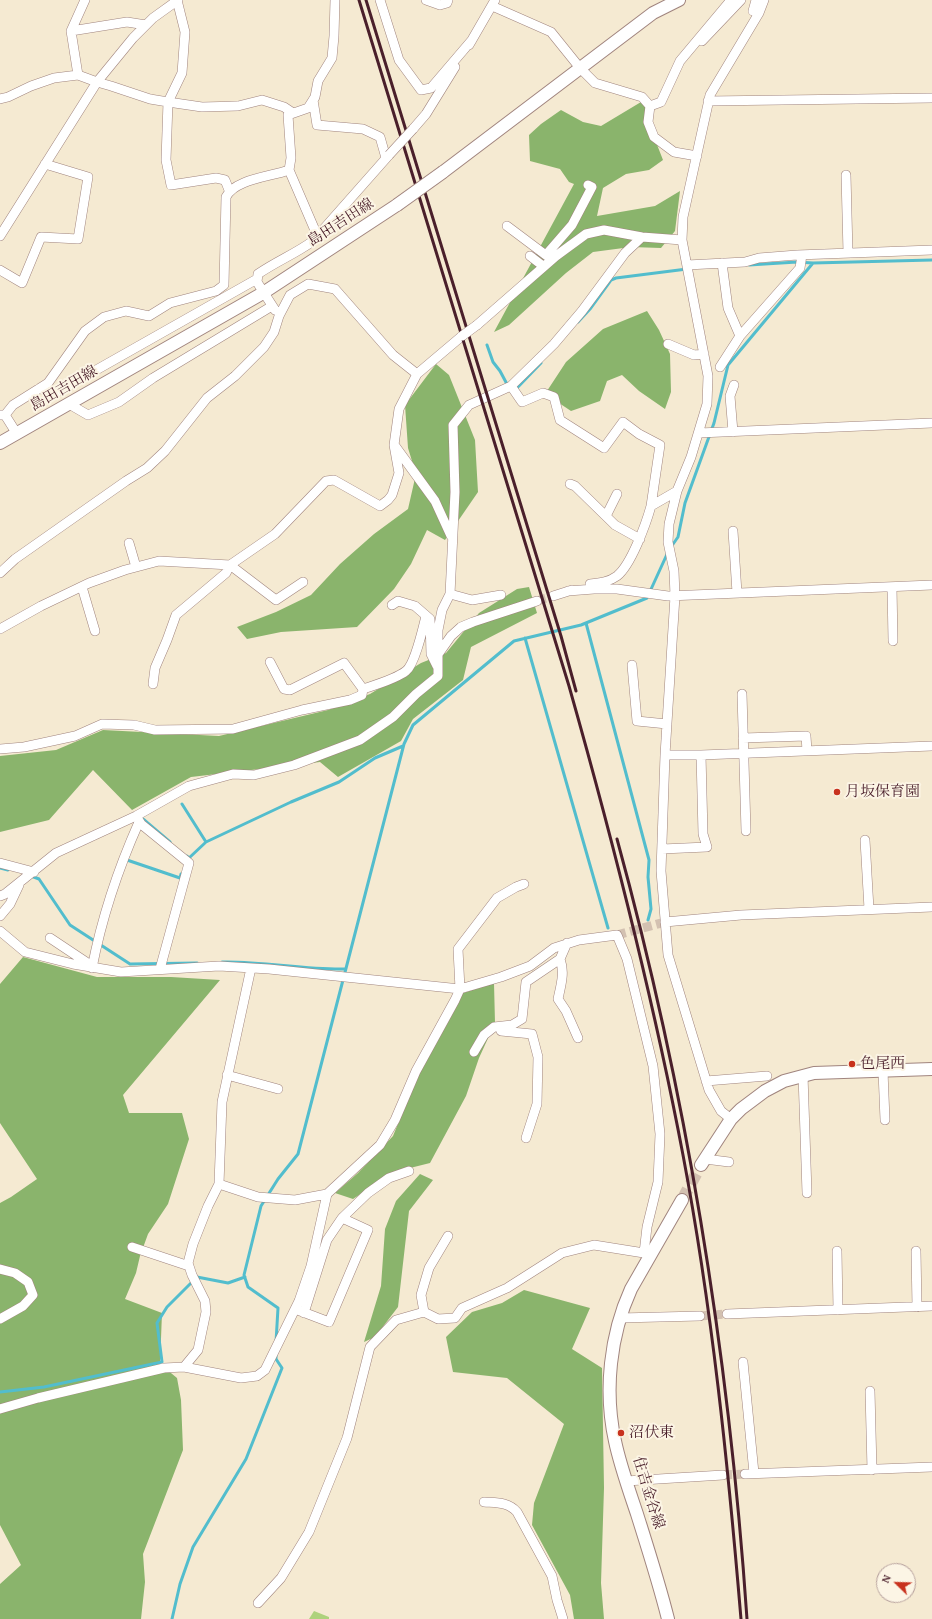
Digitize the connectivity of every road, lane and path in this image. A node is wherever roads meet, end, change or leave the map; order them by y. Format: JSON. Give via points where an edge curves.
{"nodes":[{"id":1,"x":84,"y":0,"type":"edge"},
{"id":2,"x":178,"y":0,"type":"edge"},
{"id":3,"x":336,"y":0,"type":"edge"},
{"id":4,"x":380,"y":0,"type":"edge"},
{"id":5,"x":426,"y":0,"type":"edge"},
{"id":6,"x":448,"y":0,"type":"edge"},
{"id":7,"x":679,"y":0,"type":"edge"},
{"id":8,"x":731,"y":0,"type":"edge"},
{"id":9,"x":742,"y":0,"type":"edge"},
{"id":10,"x":756,"y":0,"type":"edge"},
{"id":11,"x":764,"y":0,"type":"edge"},
{"id":12,"x":493,"y":3,"type":"edge"},
{"id":13,"x":759,"y":13,"type":"junction"},
{"id":14,"x":146,"y":24,"type":"junction"},
{"id":15,"x":71,"y":31,"type":"junction"},
{"id":16,"x":472,"y":40,"type":"junction"},
{"id":17,"x":691,"y":47,"type":"junction"},
{"id":18,"x":580,"y":68,"type":"junction"},
{"id":19,"x":78,"y":75,"type":"junction"},
{"id":20,"x":97,"y":82,"type":"junction"},
{"id":21,"x":932,"y":98,"type":"edge"},
{"id":22,"x":0,"y":99,"type":"edge"},
{"id":23,"x":313,"y":100,"type":"junction"},
{"id":24,"x":708,"y":101,"type":"junction"},
{"id":25,"x":168,"y":102,"type":"junction"},
{"id":26,"x":650,"y":106,"type":"junction"},
{"id":27,"x":293,"y":113,"type":"junction"},
{"id":28,"x":697,"y":156,"type":"junction"},
{"id":29,"x":388,"y":157,"type":"junction"},
{"id":30,"x":45,"y":164,"type":"junction"},
{"id":31,"x":289,"y":170,"type":"junction"},
{"id":32,"x":846,"y":176,"type":"dead end"},
{"id":33,"x":588,"y":185,"type":"dead end"},
{"id":34,"x":230,"y":190,"type":"junction"},
{"id":35,"x":507,"y":226,"type":"dead end"},
{"id":36,"x":317,"y":235,"type":"junction"},
{"id":37,"x":0,"y":236,"type":"edge"},
{"id":38,"x":642,"y":237,"type":"junction"},
{"id":39,"x":682,"y":240,"type":"junction"},
{"id":40,"x":932,"y":250,"type":"edge"},
{"id":41,"x":848,"y":253,"type":"junction"},
{"id":42,"x":530,"y":256,"type":"dead end"},
{"id":43,"x":802,"y":256,"type":"junction"},
{"id":44,"x":549,"y":257,"type":"junction"},
{"id":45,"x":543,"y":266,"type":"junction"},
{"id":46,"x":722,"y":267,"type":"junction"},
{"id":47,"x":687,"y":269,"type":"junction"},
{"id":48,"x":0,"y":270,"type":"edge"},
{"id":49,"x":257,"y":278,"type":"junction"},
{"id":50,"x":263,"y":293,"type":"junction"},
{"id":51,"x":272,"y":306,"type":"junction"},
{"id":52,"x":279,"y":316,"type":"junction"},
{"id":53,"x":740,"y":336,"type":"junction"},
{"id":54,"x":668,"y":344,"type":"dead end"},
{"id":55,"x":704,"y":354,"type":"junction"},
{"id":56,"x":720,"y":367,"type":"dead end"},
{"id":57,"x":417,"y":374,"type":"junction"},
{"id":58,"x":734,"y":385,"type":"dead end"},
{"id":59,"x":40,"y":388,"type":"junction"},
{"id":60,"x":510,"y":388,"type":"junction"},
{"id":61,"x":69,"y":404,"type":"junction"},
{"id":62,"x":2,"y":415,"type":"edge"},
{"id":63,"x":932,"y":423,"type":"edge"},
{"id":64,"x":733,"y":432,"type":"junction"},
{"id":65,"x":702,"y":433,"type":"junction"},
{"id":66,"x":17,"y":434,"type":"junction"},
{"id":67,"x":0,"y":443,"type":"edge"},
{"id":68,"x":394,"y":444,"type":"junction"},
{"id":69,"x":570,"y":484,"type":"dead end"},
{"id":70,"x":677,"y":491,"type":"junction"},
{"id":71,"x":617,"y":494,"type":"dead end"},
{"id":72,"x":651,"y":506,"type":"junction"},
{"id":73,"x":606,"y":516,"type":"junction"},
{"id":74,"x":733,"y":531,"type":"dead end"},
{"id":75,"x":452,"y":539,"type":"junction"},
{"id":76,"x":640,"y":539,"type":"junction"},
{"id":77,"x":129,"y":544,"type":"dead end"},
{"id":78,"x":230,"y":565,"type":"junction"},
{"id":79,"x":136,"y":567,"type":"junction"},
{"id":80,"x":0,"y":573,"type":"edge"},
{"id":81,"x":303,"y":582,"type":"dead end"},
{"id":82,"x":932,"y":585,"type":"edge"},
{"id":83,"x":82,"y":586,"type":"junction"},
{"id":84,"x":892,"y":586,"type":"junction"},
{"id":85,"x":568,"y":592,"type":"junction"},
{"id":86,"x":737,"y":593,"type":"junction"},
{"id":87,"x":450,"y":594,"type":"junction"},
{"id":88,"x":500,"y":595,"type":"dead end"},
{"id":89,"x":553,"y":596,"type":"tunnel mouth"},
{"id":90,"x":675,"y":596,"type":"junction"},
{"id":91,"x":536,"y":601,"type":"tunnel mouth"},
{"id":92,"x":392,"y":605,"type":"dead end"},
{"id":93,"x":426,"y":616,"type":"junction"},
{"id":94,"x":0,"y":629,"type":"edge"},
{"id":95,"x":95,"y":631,"type":"dead end"},
{"id":96,"x":894,"y":641,"type":"dead end"},
{"id":97,"x":438,"y":653,"type":"junction"},
{"id":98,"x":270,"y":662,"type":"dead end"},
{"id":99,"x":632,"y":665,"type":"dead end"},
{"id":100,"x":438,"y":667,"type":"junction"},
{"id":101,"x":153,"y":684,"type":"dead end"},
{"id":102,"x":363,"y":689,"type":"junction"},
{"id":103,"x":742,"y":694,"type":"dead end"},
{"id":104,"x":667,"y":724,"type":"junction"},
{"id":105,"x":743,"y":738,"type":"junction"},
{"id":106,"x":932,"y":746,"type":"edge"},
{"id":107,"x":0,"y":749,"type":"edge"},
{"id":108,"x":807,"y":751,"type":"junction"},
{"id":109,"x":743,"y":753,"type":"junction"},
{"id":110,"x":665,"y":755,"type":"junction"},
{"id":111,"x":701,"y":755,"type":"junction"},
{"id":112,"x":138,"y":819,"type":"junction"},
{"id":113,"x":746,"y":831,"type":"dead end"},
{"id":114,"x":864,"y":840,"type":"dead end"},
{"id":115,"x":662,"y":849,"type":"junction"},
{"id":116,"x":0,"y":863,"type":"edge"},
{"id":117,"x":33,"y":872,"type":"junction"},
{"id":118,"x":22,"y":881,"type":"junction"},
{"id":119,"x":524,"y":884,"type":"dead end"},
{"id":120,"x":0,"y":896,"type":"edge"},
{"id":121,"x":932,"y":907,"type":"edge"},
{"id":122,"x":869,"y":909,"type":"junction"},
{"id":123,"x":0,"y":916,"type":"edge"},
{"id":124,"x":665,"y":922,"type":"junction"},
{"id":125,"x":0,"y":931,"type":"edge"},
{"id":126,"x":50,"y":938,"type":"dead end"},
{"id":127,"x":567,"y":943,"type":"junction"},
{"id":128,"x":560,"y":959,"type":"junction"},
{"id":129,"x":92,"y":967,"type":"junction"},
{"id":130,"x":251,"y":968,"type":"junction"},
{"id":131,"x":160,"y":969,"type":"junction"},
{"id":132,"x":460,"y":989,"type":"junction"},
{"id":133,"x":491,"y":1030,"type":"junction"},
{"id":134,"x":578,"y":1038,"type":"dead end"},
{"id":135,"x":474,"y":1052,"type":"dead end"},
{"id":136,"x":932,"y":1069,"type":"edge"},
{"id":137,"x":883,"y":1071,"type":"junction"},
{"id":138,"x":227,"y":1075,"type":"junction"},
{"id":139,"x":803,"y":1075,"type":"junction"},
{"id":140,"x":767,"y":1076,"type":"dead end"},
{"id":141,"x":706,"y":1081,"type":"junction"},
{"id":142,"x":278,"y":1089,"type":"dead end"},
{"id":143,"x":731,"y":1119,"type":"junction"},
{"id":144,"x":885,"y":1120,"type":"dead end"},
{"id":145,"x":526,"y":1138,"type":"dead end"},
{"id":146,"x":703,"y":1162,"type":"joint"},
{"id":147,"x":729,"y":1162,"type":"dead end"},
{"id":148,"x":409,"y":1171,"type":"dead end"},
{"id":149,"x":220,"y":1184,"type":"junction"},
{"id":150,"x":807,"y":1193,"type":"dead end"},
{"id":151,"x":327,"y":1194,"type":"junction"},
{"id":152,"x":682,"y":1200,"type":"tunnel mouth"},
{"id":153,"x":342,"y":1218,"type":"junction"},
{"id":154,"x":448,"y":1236,"type":"dead end"},
{"id":155,"x":132,"y":1247,"type":"dead end"},
{"id":156,"x":837,"y":1251,"type":"dead end"},
{"id":157,"x":916,"y":1251,"type":"dead end"},
{"id":158,"x":647,"y":1255,"type":"junction"},
{"id":159,"x":189,"y":1266,"type":"junction"},
{"id":160,"x":0,"y":1269,"type":"edge"},
{"id":161,"x":932,"y":1306,"type":"edge"},
{"id":162,"x":917,"y":1307,"type":"junction"},
{"id":163,"x":838,"y":1310,"type":"junction"},
{"id":164,"x":299,"y":1311,"type":"junction"},
{"id":165,"x":424,"y":1312,"type":"junction"},
{"id":166,"x":727,"y":1314,"type":"tunnel mouth"},
{"id":167,"x":700,"y":1316,"type":"tunnel mouth"},
{"id":168,"x":620,"y":1318,"type":"junction"},
{"id":169,"x":0,"y":1319,"type":"edge"},
{"id":170,"x":743,"y":1362,"type":"dead end"},
{"id":171,"x":184,"y":1367,"type":"junction"},
{"id":172,"x":870,"y":1391,"type":"dead end"},
{"id":173,"x":0,"y":1409,"type":"edge"},
{"id":174,"x":932,"y":1467,"type":"edge"},
{"id":175,"x":872,"y":1470,"type":"junction"},
{"id":176,"x":754,"y":1473,"type":"junction"},
{"id":177,"x":745,"y":1474,"type":"tunnel mouth"},
{"id":178,"x":723,"y":1475,"type":"tunnel mouth"},
{"id":179,"x":626,"y":1481,"type":"junction"},
{"id":180,"x":484,"y":1502,"type":"dead end"},
{"id":181,"x":258,"y":1603,"type":"dead end"},
{"id":182,"x":563,"y":1619,"type":"edge"},
{"id":183,"x":668,"y":1619,"type":"edge"}],
"edges":[{"from":1,"to":15,"type":"street"},
{"from":2,"to":14,"type":"street"},
{"from":2,"to":25,"type":"street","via":[[185,32],[182,73]]},
{"from":3,"to":23,"type":"street","via":[[332,58],[318,81]]},
{"from":4,"to":16,"type":"street","via":[[399,60],[420,90],[431,88]]},
{"from":5,"to":6,"type":"street","via":[[440,5],[447,3]]},
{"from":7,"to":18,"type":"main road","name":"島田吉田線","via":[[653,12]]},
{"from":8,"to":17,"type":"street"},
{"from":9,"to":17,"type":"street","via":[[705,39]]},
{"from":10,"to":13,"type":"street","via":[[753,11]]},
{"from":11,"to":13,"type":"street"},
{"from":12,"to":16,"type":"street"},
{"from":12,"to":18,"type":"street","via":[[551,32]]},
{"from":13,"to":24,"type":"street"},
{"from":14,"to":15,"type":"street","via":[[127,22]]},
{"from":14,"to":20,"type":"street"},
{"from":15,"to":19,"type":"street"},
{"from":16,"to":29,"type":"street","bridge":true,"via":[[426,114]]},
{"from":17,"to":26,"type":"street","via":[[680,61],[661,102]]},
{"from":18,"to":26,"type":"street","via":[[595,83],[642,97]]},
{"from":18,"to":50,"type":"main road","name":"島田吉田線","bridge":true,"via":[[397,206]]},
{"from":19,"to":20,"type":"street"},
{"from":19,"to":22,"type":"street","via":[[54,78]]},
{"from":20,"to":25,"type":"street"},
{"from":20,"to":30,"type":"street"},
{"from":21,"to":24,"type":"street"},
{"from":23,"to":27,"type":"street","via":[[308,108]]},
{"from":23,"to":29,"type":"street","via":[[318,125],[363,129],[374,134],[380,137]]},
{"from":24,"to":28,"type":"street"},
{"from":25,"to":27,"type":"street","via":[[202,107],[238,106],[262,100],[284,107]]},
{"from":25,"to":34,"type":"street","via":[[166,160],[171,185],[216,178],[225,180]]},
{"from":26,"to":28,"type":"street","via":[[648,122],[654,136],[674,152]]},
{"from":27,"to":31,"type":"street","via":[[288,115],[291,158]]},
{"from":28,"to":39,"type":"street","via":[[683,216]]},
{"from":29,"to":36,"type":"street"},
{"from":30,"to":37,"type":"street"},
{"from":30,"to":48,"type":"street","via":[[88,177],[78,239],[41,237],[22,283]]},
{"from":31,"to":34,"type":"street","via":[[248,181]]},
{"from":31,"to":36,"type":"street"},
{"from":32,"to":41,"type":"street"},
{"from":33,"to":44,"type":"street","via":[[592,187],[572,225]]},
{"from":34,"to":59,"type":"street","via":[[226,197],[224,285],[216,291],[170,303],[149,316],[126,310],[104,317],[85,332],[48,383]]},
{"from":35,"to":44,"type":"street"},
{"from":36,"to":49,"type":"street","via":[[298,252],[274,263],[258,274]]},
{"from":38,"to":39,"type":"street"},
{"from":38,"to":44,"type":"street","via":[[604,230],[586,234]]},
{"from":38,"to":60,"type":"street","via":[[625,253],[554,344]]},
{"from":39,"to":47,"type":"street"},
{"from":40,"to":41,"type":"street"},
{"from":41,"to":43,"type":"street"},
{"from":42,"to":45,"type":"street"},
{"from":43,"to":46,"type":"street","via":[[759,258]]},
{"from":43,"to":53,"type":"street","via":[[800,268]]},
{"from":44,"to":45,"type":"street"},
{"from":45,"to":57,"type":"street","bridge":true},
{"from":46,"to":47,"type":"street"},
{"from":46,"to":53,"type":"street","via":[[728,308]]},
{"from":47,"to":55,"type":"street"},
{"from":49,"to":50,"type":"street","via":[[256,282]]},
{"from":49,"to":59,"type":"street","via":[[52,395]]},
{"from":50,"to":51,"type":"street"},
{"from":50,"to":61,"type":"main road","name":"島田吉田線"},
{"from":51,"to":52,"type":"street"},
{"from":51,"to":61,"type":"street","via":[[153,378],[119,402],[88,415]]},
{"from":52,"to":57,"type":"street","via":[[290,295],[308,284],[335,289],[393,355]]},
{"from":52,"to":80,"type":"street","via":[[274,332],[264,347],[235,376],[207,398],[165,451],[147,468],[126,480],[15,559]]},
{"from":53,"to":56,"type":"street"},
{"from":54,"to":55,"type":"street","via":[[694,355]]},
{"from":55,"to":65,"type":"street","via":[[708,376]]},
{"from":57,"to":68,"type":"street","via":[[399,409]]},
{"from":58,"to":64,"type":"street","via":[[730,396]]},
{"from":59,"to":62,"type":"street"},
{"from":60,"to":72,"type":"street","via":[[522,402],[542,393],[554,397],[560,420],[604,448],[623,422],[660,445]]},
{"from":60,"to":75,"type":"street","via":[[470,405],[453,425],[455,492]]},
{"from":61,"to":66,"type":"main road","name":"島田吉田線"},
{"from":62,"to":66,"type":"street"},
{"from":63,"to":64,"type":"street"},
{"from":64,"to":65,"type":"street"},
{"from":65,"to":70,"type":"street"},
{"from":66,"to":67,"type":"main road","name":"島田吉田線"},
{"from":68,"to":75,"type":"street","via":[[434,501]]},
{"from":68,"to":78,"type":"street","via":[[399,473],[392,495],[380,506],[334,480],[326,481],[275,534]]},
{"from":69,"to":73,"type":"street","via":[[576,486]]},
{"from":70,"to":72,"type":"street"},
{"from":70,"to":90,"type":"street","via":[[669,524],[668,542],[674,571]]},
{"from":71,"to":73,"type":"street"},
{"from":72,"to":76,"type":"street"},
{"from":73,"to":76,"type":"street","via":[[615,525]]},
{"from":74,"to":86,"type":"street"},
{"from":75,"to":87,"type":"street"},
{"from":76,"to":85,"type":"street","via":[[618,575],[608,581],[582,586]]},
{"from":77,"to":79,"type":"street"},
{"from":78,"to":79,"type":"street","via":[[159,562]]},
{"from":78,"to":81,"type":"street","via":[[276,600]]},
{"from":78,"to":101,"type":"street","via":[[226,573],[176,615],[155,668]]},
{"from":79,"to":83,"type":"street"},
{"from":82,"to":84,"type":"street"},
{"from":83,"to":94,"type":"street"},
{"from":83,"to":95,"type":"street"},
{"from":84,"to":86,"type":"street"},
{"from":84,"to":96,"type":"street"},
{"from":85,"to":89,"type":"street"},
{"from":85,"to":90,"type":"street","via":[[618,589]]},
{"from":86,"to":90,"type":"street"},
{"from":87,"to":88,"type":"street","via":[[472,600]]},
{"from":87,"to":97,"type":"street","via":[[442,610],[438,630]]},
{"from":90,"to":104,"type":"street"},
{"from":91,"to":97,"type":"street","via":[[461,627]]},
{"from":92,"to":93,"type":"street","via":[[398,601],[415,606]]},
{"from":93,"to":100,"type":"street","via":[[430,619],[431,654]]},
{"from":93,"to":102,"type":"street","via":[[414,657],[407,671]]},
{"from":97,"to":100,"type":"street"},
{"from":98,"to":102,"type":"street","via":[[284,689],[290,690],[344,663]]},
{"from":99,"to":104,"type":"street","via":[[637,721]]},
{"from":100,"to":112,"type":"street","via":[[438,676],[393,717],[360,740],[294,765],[254,775],[233,774],[189,786]]},
{"from":102,"to":107,"type":"street","via":[[362,695],[350,700],[233,728],[155,730],[134,725],[102,724],[75,736],[24,747]]},
{"from":103,"to":105,"type":"street"},
{"from":104,"to":110,"type":"street"},
{"from":105,"to":108,"type":"street","via":[[806,736]]},
{"from":105,"to":109,"type":"street"},
{"from":106,"to":108,"type":"street"},
{"from":108,"to":109,"type":"street"},
{"from":109,"to":111,"type":"street"},
{"from":109,"to":113,"type":"street"},
{"from":110,"to":111,"type":"street"},
{"from":110,"to":115,"type":"street"},
{"from":111,"to":115,"type":"street","via":[[703,834],[707,847]]},
{"from":112,"to":117,"type":"street","via":[[56,853]]},
{"from":112,"to":129,"type":"street","via":[[123,856],[98,936]]},
{"from":112,"to":131,"type":"street","via":[[185,860]]},
{"from":114,"to":122,"type":"street"},
{"from":115,"to":124,"type":"street"},
{"from":116,"to":117,"type":"street"},
{"from":117,"to":118,"type":"street"},
{"from":118,"to":120,"type":"street"},
{"from":118,"to":123,"type":"street","via":[[10,904]]},
{"from":119,"to":132,"type":"street","via":[[497,898],[458,949]]},
{"from":121,"to":122,"type":"street"},
{"from":122,"to":124,"type":"street","via":[[741,915]]},
{"from":124,"to":141,"type":"street","via":[[668,954]]},
{"from":125,"to":129,"type":"street","via":[[25,952]]},
{"from":126,"to":129,"type":"street"},
{"from":127,"to":128,"type":"street"},
{"from":127,"to":132,"type":"street","via":[[554,948],[530,966]]},
{"from":127,"to":158,"type":"street","via":[[617,935],[627,959],[641,1012],[653,1066],[660,1134],[658,1182],[647,1227]]},
{"from":128,"to":133,"type":"street","via":[[526,982],[522,1019],[512,1025],[494,1027]]},
{"from":128,"to":134,"type":"street","via":[[563,966],[558,999]]},
{"from":129,"to":131,"type":"street","via":[[121,972]]},
{"from":130,"to":131,"type":"street","via":[[219,966]]},
{"from":130,"to":132,"type":"street"},
{"from":130,"to":138,"type":"street"},
{"from":132,"to":151,"type":"street","via":[[380,1145]]},
{"from":133,"to":135,"type":"street","via":[[484,1034]]},
{"from":133,"to":145,"type":"street","via":[[532,1034],[538,1057],[537,1104]]},
{"from":136,"to":137,"type":"main road"},
{"from":137,"to":139,"type":"main road"},
{"from":137,"to":144,"type":"street"},
{"from":138,"to":142,"type":"street"},
{"from":138,"to":149,"type":"street","via":[[222,1102]]},
{"from":139,"to":143,"type":"main road","via":[[765,1090]]},
{"from":139,"to":150,"type":"street"},
{"from":140,"to":141,"type":"street"},
{"from":141,"to":143,"type":"street","via":[[721,1111]]},
{"from":143,"to":146,"type":"main road"},
{"from":146,"to":147,"type":"street"},
{"from":148,"to":153,"type":"street","via":[[389,1178],[368,1193]]},
{"from":149,"to":151,"type":"street","via":[[260,1197],[295,1200]]},
{"from":149,"to":159,"type":"street","via":[[193,1244]]},
{"from":151,"to":164,"type":"street"},
{"from":152,"to":158,"type":"main road","name":"住吉金谷線"},
{"from":153,"to":164,"type":"street","via":[[327,1240]]},
{"from":153,"to":164,"type":"street","via":[[368,1230],[329,1322]]},
{"from":154,"to":165,"type":"street","via":[[429,1268],[421,1295]]},
{"from":155,"to":159,"type":"street"},
{"from":156,"to":163,"type":"street"},
{"from":157,"to":162,"type":"street"},
{"from":158,"to":165,"type":"street","via":[[594,1245],[562,1253],[507,1288],[462,1308],[455,1318],[438,1319]]},
{"from":158,"to":168,"type":"main road","name":"住吉金谷線"},
{"from":159,"to":171,"type":"street","via":[[205,1302],[206,1312],[198,1350]]},
{"from":160,"to":169,"type":"street","via":[[14,1273],[28,1282],[33,1295],[24,1306]]},
{"from":161,"to":162,"type":"street"},
{"from":162,"to":163,"type":"street"},
{"from":163,"to":166,"type":"street"},
{"from":164,"to":171,"type":"street","via":[[280,1339],[265,1370],[258,1376],[241,1378]]},
{"from":165,"to":181,"type":"street","via":[[396,1320],[370,1347],[346,1438],[309,1532],[281,1578]]},
{"from":167,"to":168,"type":"street"},
{"from":168,"to":179,"type":"main road","name":"住吉金谷線","via":[[612,1355],[610,1396],[615,1440]]},
{"from":170,"to":176,"type":"street"},
{"from":171,"to":173,"type":"street","via":[[164,1368],[105,1381]]},
{"from":172,"to":175,"type":"street"},
{"from":174,"to":175,"type":"street"},
{"from":175,"to":176,"type":"street"},
{"from":176,"to":177,"type":"street"},
{"from":178,"to":179,"type":"street"},
{"from":179,"to":183,"type":"main road","name":"住吉金谷線","via":[[657,1575]]},
{"from":180,"to":182,"type":"street","via":[[503,1503],[517,1512],[552,1576]]}]}
